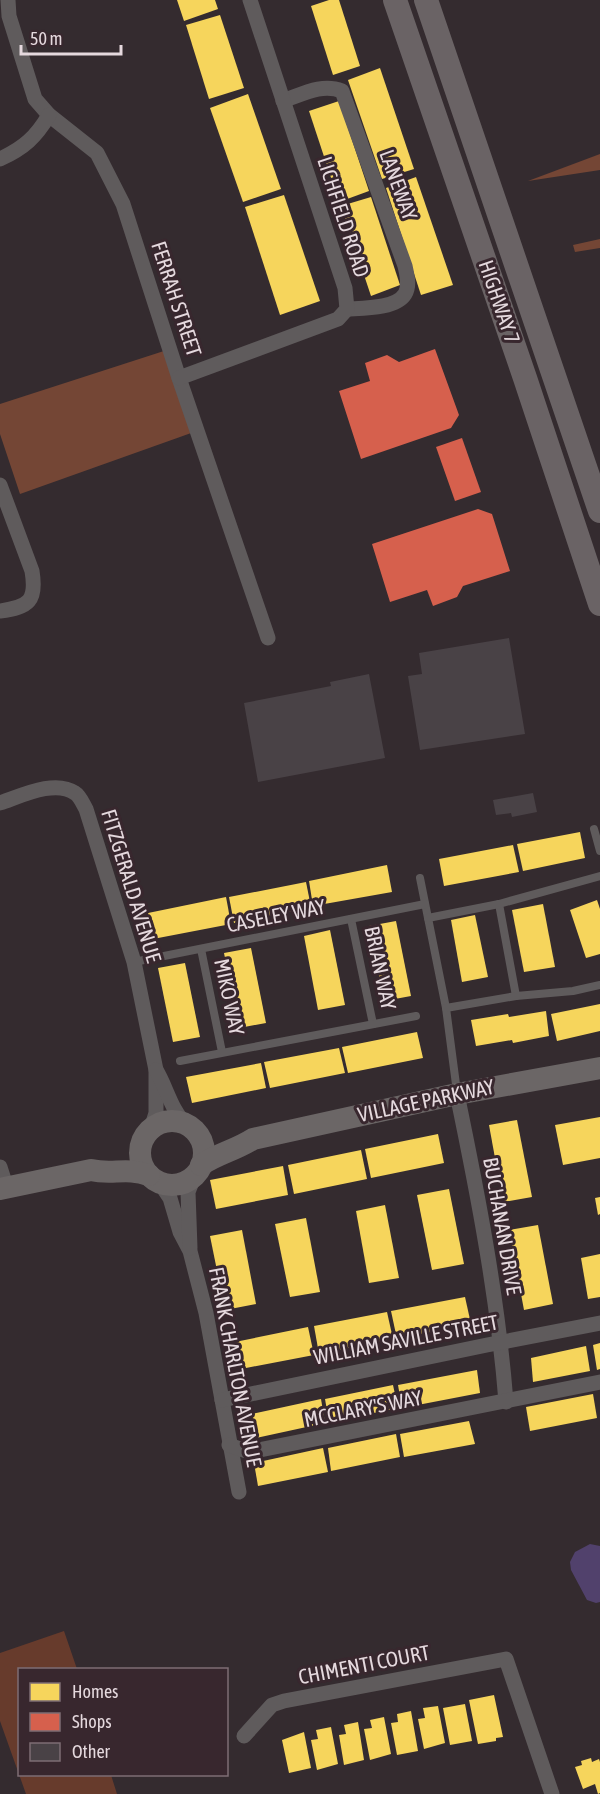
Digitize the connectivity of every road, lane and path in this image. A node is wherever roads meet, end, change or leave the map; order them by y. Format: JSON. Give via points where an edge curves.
{"nodes":[{"id":1,"x":8,"y":0,"type":"edge"},
{"id":2,"x":250,"y":0,"type":"edge"},
{"id":3,"x":395,"y":0,"type":"edge"},
{"id":4,"x":426,"y":0,"type":"edge"},
{"id":5,"x":283,"y":101,"type":"junction"},
{"id":6,"x":49,"y":115,"type":"junction"},
{"id":7,"x":0,"y":159,"type":"edge"},
{"id":8,"x":347,"y":309,"type":"junction"},
{"id":9,"x":179,"y":378,"type":"junction"},
{"id":10,"x":0,"y":485,"type":"edge"},
{"id":11,"x":600,"y":511,"type":"edge"},
{"id":12,"x":599,"y":600,"type":"edge"},
{"id":13,"x":0,"y":611,"type":"edge"},
{"id":14,"x":267,"y":638,"type":"dead end"},
{"id":15,"x":0,"y":802,"type":"edge"},
{"id":16,"x":594,"y":829,"type":"dead end"},
{"id":17,"x":600,"y":851,"type":"edge"},
{"id":18,"x":600,"y":876,"type":"edge"},
{"id":19,"x":420,"y":878,"type":"dead end"},
{"id":20,"x":499,"y":903,"type":"junction"},
{"id":21,"x":425,"y":904,"type":"junction"},
{"id":22,"x":428,"y":918,"type":"junction"},
{"id":23,"x":351,"y":919,"type":"junction"},
{"id":24,"x":201,"y":949,"type":"junction"},
{"id":25,"x":134,"y":962,"type":"junction"},
{"id":26,"x":600,"y":985,"type":"edge"},
{"id":27,"x":516,"y":996,"type":"junction"},
{"id":28,"x":446,"y":1008,"type":"junction"},
{"id":29,"x":416,"y":1016,"type":"dead end"},
{"id":30,"x":373,"y":1024,"type":"junction"},
{"id":31,"x":222,"y":1052,"type":"junction"},
{"id":32,"x":180,"y":1061,"type":"dead end"},
{"id":33,"x":600,"y":1068,"type":"edge"},
{"id":34,"x":156,"y":1070,"type":"junction"},
{"id":35,"x":457,"y":1094,"type":"junction"},
{"id":36,"x":191,"y":1129,"type":"junction"},
{"id":37,"x":146,"y":1135,"type":"junction"},
{"id":38,"x":253,"y":1139,"type":"junction"},
{"id":39,"x":91,"y":1170,"type":"junction"},
{"id":40,"x":198,"y":1170,"type":"junction"},
{"id":41,"x":154,"y":1179,"type":"junction"},
{"id":42,"x":2,"y":1181,"type":"edge"},
{"id":43,"x":190,"y":1251,"type":"junction"},
{"id":44,"x":600,"y":1323,"type":"edge"},
{"id":45,"x":500,"y":1343,"type":"junction"},
{"id":46,"x":600,"y":1382,"type":"edge"},
{"id":47,"x":222,"y":1401,"type":"junction"},
{"id":48,"x":506,"y":1402,"type":"junction"},
{"id":49,"x":229,"y":1445,"type":"junction"},
{"id":50,"x":239,"y":1492,"type":"dead end"},
{"id":51,"x":244,"y":1736,"type":"dead end"},
{"id":52,"x":552,"y":1794,"type":"edge"}],
"edges":[{"from":1,"to":6,"type":"street","name":"FERRAH STREET","via":[[9,16],[35,99]]},
{"from":2,"to":5,"type":"street","name":"LICHFIELD ROAD"},
{"from":3,"to":12,"type":"main road","name":"HIGHWAY 7"},
{"from":4,"to":11,"type":"main road","name":"HIGHWAY 7"},
{"from":5,"to":8,"type":"street","name":"LICHFIELD ROAD","via":[[345,288]]},
{"from":5,"to":8,"type":"street","name":"LANEWAY","via":[[322,88],[342,91],[405,266],[405,294],[396,302]]},
{"from":6,"to":7,"type":"street","via":[[39,133]]},
{"from":6,"to":9,"type":"street","name":"FERRAH STREET","via":[[98,153],[107,169],[123,204]]},
{"from":8,"to":9,"type":"street","name":"LICHFIELD ROAD","via":[[338,319]]},
{"from":9,"to":14,"type":"street","name":"FERRAH STREET"},
{"from":10,"to":13,"type":"street","via":[[34,583],[32,599],[26,605]]},
{"from":15,"to":25,"type":"street","name":"FITZGERALD AVENUE","via":[[61,787],[76,794],[86,808]]},
{"from":16,"to":17,"type":"lane"},
{"from":18,"to":20,"type":"lane"},
{"from":19,"to":21,"type":"lane"},
{"from":20,"to":22,"type":"lane"},
{"from":20,"to":27,"type":"lane"},
{"from":21,"to":22,"type":"lane"},
{"from":21,"to":23,"type":"lane","name":"CASELEY WAY"},
{"from":22,"to":28,"type":"lane"},
{"from":23,"to":24,"type":"lane","name":"CASELEY WAY"},
{"from":23,"to":30,"type":"lane","name":"BRIAN WAY"},
{"from":24,"to":25,"type":"lane","name":"CASELEY WAY"},
{"from":24,"to":31,"type":"lane","name":"MIKO WAY"},
{"from":25,"to":34,"type":"street","name":"FITZGERALD AVENUE"},
{"from":26,"to":27,"type":"lane","via":[[573,992]]},
{"from":27,"to":28,"type":"lane"},
{"from":28,"to":35,"type":"lane"},
{"from":29,"to":30,"type":"lane"},
{"from":30,"to":31,"type":"lane"},
{"from":31,"to":32,"type":"lane"},
{"from":33,"to":35,"type":"main road","name":"VILLAGE PARKWAY"},
{"from":34,"to":36,"type":"street","name":"FITZGERALD AVENUE","via":[[174,1109]]},
{"from":34,"to":37,"type":"street","name":"FITZGERALD AVENUE","via":[[156,1113]]},
{"from":35,"to":38,"type":"main road","name":"VILLAGE PARKWAY"},
{"from":35,"to":45,"type":"street","name":"BUCHANAN DRIVE"},
{"from":36,"to":37,"type":"main road","via":[[169,1121]]},
{"from":36,"to":38,"type":"main road","name":"VILLAGE PARKWAY","via":[[212,1137]]},
{"from":36,"to":40,"type":"main road","via":[[203,1149]]},
{"from":37,"to":39,"type":"main road","via":[[120,1156]]},
{"from":37,"to":41,"type":"main road","via":[[141,1160]]},
{"from":38,"to":40,"type":"main road","name":"VILLAGE PARKWAY","via":[[216,1155]]},
{"from":39,"to":41,"type":"main road","via":[[129,1170]]},
{"from":39,"to":42,"type":"main road"},
{"from":40,"to":41,"type":"main road","via":[[179,1184]]},
{"from":40,"to":43,"type":"street","name":"FRANK CHARLTON AVENUE","via":[[188,1192]]},
{"from":41,"to":43,"type":"street","name":"FRANK CHARLTON AVENUE","via":[[170,1198]]},
{"from":43,"to":47,"type":"street","name":"FRANK CHARLTON AVENUE"},
{"from":44,"to":45,"type":"street","name":"WILLIAM SAVILLE STREET"},
{"from":45,"to":47,"type":"street","name":"WILLIAM SAVILLE STREET"},
{"from":45,"to":48,"type":"street","name":"BUCHANAN DRIVE"},
{"from":46,"to":48,"type":"street","name":"MCCLARY'S WAY"},
{"from":47,"to":49,"type":"street","name":"FRANK CHARLTON AVENUE"},
{"from":48,"to":49,"type":"street","name":"MCCLARY'S WAY","via":[[249,1452]]},
{"from":49,"to":50,"type":"street","name":"FRANK CHARLTON AVENUE"},
{"from":51,"to":52,"type":"street","name":"CHIMENTI COURT","via":[[272,1705],[284,1701],[506,1659]]}]}
